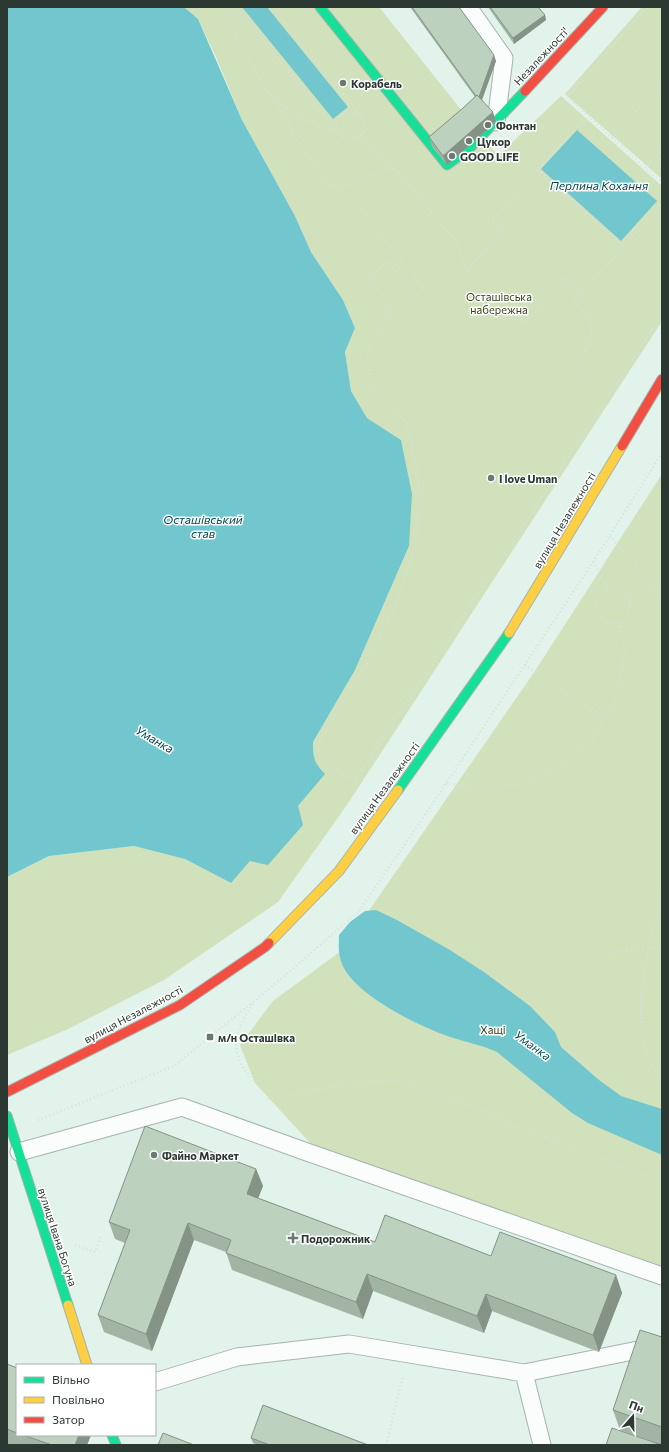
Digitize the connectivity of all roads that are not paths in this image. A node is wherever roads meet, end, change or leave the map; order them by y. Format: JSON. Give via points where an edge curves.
{"nodes":[{"id":1,"x":320,"y":7,"type":"edge"},
{"id":2,"x":468,"y":7,"type":"edge"},
{"id":3,"x":603,"y":7,"type":"edge"},
{"id":4,"x":496,"y":122,"type":"junction"},
{"id":5,"x":662,"y":379,"type":"edge"},
{"id":6,"x":7,"y":1092,"type":"edge"},
{"id":7,"x":7,"y":1116,"type":"edge"},
{"id":8,"x":19,"y":1152,"type":"junction"},
{"id":9,"x":662,"y":1276,"type":"edge"},
{"id":10,"x":662,"y":1348,"type":"edge"},
{"id":11,"x":87,"y":1364,"type":"edge"},
{"id":12,"x":524,"y":1372,"type":"junction"},
{"id":13,"x":156,"y":1382,"type":"edge"},
{"id":14,"x":542,"y":1445,"type":"edge"}],
"edges":[{"from":1,"to":4,"type":"main road","name":"Незалежності'","via":[[447,166]]},
{"from":2,"to":4,"type":"lane","via":[[504,58]]},
{"from":3,"to":4,"type":"main road","name":"Незалежності'"},
{"from":5,"to":6,"type":"main road","name":"вулиця Незалежності","via":[[505,640],[339,871],[265,947],[180,1005]]},
{"from":7,"to":8,"type":"main road","name":"вулиця Івана Богуна"},
{"from":8,"to":9,"type":"lane","via":[[182,1107]]},
{"from":8,"to":11,"type":"main road","name":"вулиця Івана Богуна"},
{"from":10,"to":12,"type":"lane","via":[[638,1350]]},
{"from":12,"to":13,"type":"lane","via":[[349,1344],[237,1357]]},
{"from":12,"to":14,"type":"lane"}]}
